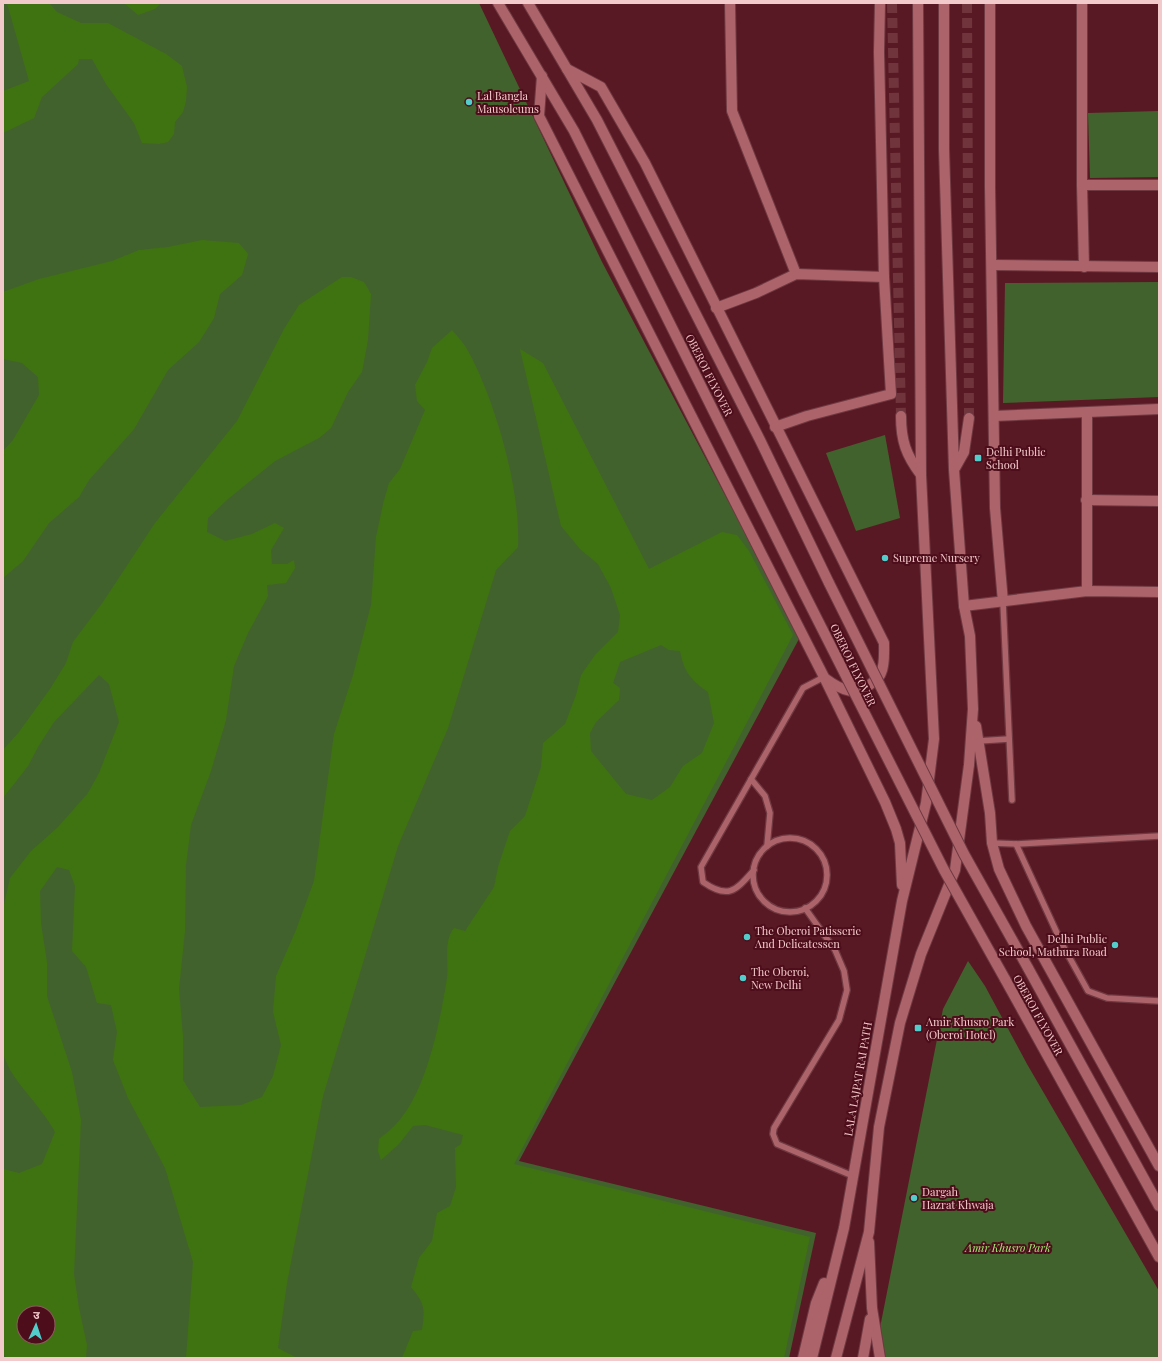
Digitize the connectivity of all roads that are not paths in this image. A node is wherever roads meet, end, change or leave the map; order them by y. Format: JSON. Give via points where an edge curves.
{"nodes":[{"id":1,"x":498,"y":3,"type":"edge"},
{"id":2,"x":528,"y":3,"type":"edge"},
{"id":3,"x":730,"y":3,"type":"edge"},
{"id":4,"x":880,"y":3,"type":"edge"},
{"id":5,"x":918,"y":3,"type":"edge"},
{"id":6,"x":944,"y":3,"type":"edge"},
{"id":7,"x":990,"y":3,"type":"edge"},
{"id":8,"x":1082,"y":3,"type":"edge"},
{"id":9,"x":567,"y":69,"type":"junction"},
{"id":10,"x":542,"y":76,"type":"junction"},
{"id":11,"x":1082,"y":185,"type":"junction"},
{"id":12,"x":1159,"y":185,"type":"edge"},
{"id":13,"x":992,"y":265,"type":"junction"},
{"id":14,"x":1084,"y":267,"type":"junction"},
{"id":15,"x":1159,"y":267,"type":"edge"},
{"id":16,"x":796,"y":274,"type":"junction"},
{"id":17,"x":884,"y":276,"type":"junction"},
{"id":18,"x":716,"y":308,"type":"junction"},
{"id":19,"x":1159,"y":409,"type":"edge"},
{"id":20,"x":1088,"y":413,"type":"junction"},
{"id":21,"x":900,"y":416,"type":"tunnel mouth"},
{"id":22,"x":994,"y":416,"type":"junction"},
{"id":23,"x":969,"y":418,"type":"tunnel mouth"},
{"id":24,"x":775,"y":427,"type":"junction"},
{"id":25,"x":954,"y":470,"type":"junction"},
{"id":26,"x":921,"y":475,"type":"junction"},
{"id":27,"x":1086,"y":500,"type":"junction"},
{"id":28,"x":1159,"y":501,"type":"edge"},
{"id":29,"x":1087,"y":591,"type":"junction"},
{"id":30,"x":1159,"y":592,"type":"edge"},
{"id":31,"x":1002,"y":602,"type":"junction"},
{"id":32,"x":964,"y":606,"type":"junction"},
{"id":33,"x":824,"y":677,"type":"junction"},
{"id":34,"x":973,"y":708,"type":"junction"},
{"id":35,"x":1009,"y":739,"type":"junction"},
{"id":36,"x":978,"y":741,"type":"junction"},
{"id":37,"x":751,"y":779,"type":"junction"},
{"id":38,"x":1012,"y":800,"type":"dead end"},
{"id":39,"x":1159,"y":836,"type":"edge"},
{"id":40,"x":992,"y":844,"type":"junction"},
{"id":41,"x":1016,"y":844,"type":"junction"},
{"id":42,"x":767,"y":846,"type":"junction"},
{"id":43,"x":754,"y":870,"type":"junction"},
{"id":44,"x":902,"y":901,"type":"junction"},
{"id":45,"x":805,"y":908,"type":"junction"},
{"id":46,"x":1159,"y":1001,"type":"edge"},
{"id":47,"x":1159,"y":1166,"type":"edge"},
{"id":48,"x":853,"y":1176,"type":"junction"},
{"id":49,"x":1159,"y":1206,"type":"edge"},
{"id":50,"x":844,"y":1228,"type":"junction"},
{"id":51,"x":869,"y":1232,"type":"junction"},
{"id":52,"x":1159,"y":1257,"type":"edge"},
{"id":53,"x":872,"y":1308,"type":"junction"},
{"id":54,"x":803,"y":1358,"type":"edge"},
{"id":55,"x":812,"y":1358,"type":"edge"},
{"id":56,"x":836,"y":1358,"type":"edge"},
{"id":57,"x":863,"y":1358,"type":"edge"},
{"id":58,"x":880,"y":1358,"type":"edge"}],
"edges":[{"from":1,"to":10,"type":"main road","name":"OBEROI FLYOVER"},
{"from":2,"to":9,"type":"main road","name":"OBEROI FLYOVER"},
{"from":3,"to":16,"type":"main road","via":[[732,110]]},
{"from":4,"to":17,"type":"main road"},
{"from":5,"to":26,"type":"main road","name":"LALA LAJPAT RAI PATH"},
{"from":6,"to":25,"type":"main road","via":[[944,149]]},
{"from":7,"to":13,"type":"main road"},
{"from":8,"to":11,"type":"main road"},
{"from":9,"to":18,"type":"main road","via":[[601,88],[645,164]]},
{"from":9,"to":49,"type":"main road","name":"OBEROI FLYOVER","bridge":true,"via":[[597,120],[760,440],[964,854]]},
{"from":10,"to":33,"type":"main road","via":[[539,116]]},
{"from":10,"to":52,"type":"main road","name":"OBEROI FLYOVER","bridge":true,"via":[[574,131],[860,707],[944,870]]},
{"from":11,"to":12,"type":"main road"},
{"from":11,"to":14,"type":"main road"},
{"from":13,"to":14,"type":"main road"},
{"from":13,"to":22,"type":"main road"},
{"from":14,"to":15,"type":"main road"},
{"from":16,"to":17,"type":"main road"},
{"from":16,"to":18,"type":"main road"},
{"from":17,"to":24,"type":"main road","via":[[891,394],[806,416]]},
{"from":18,"to":24,"type":"main road"},
{"from":19,"to":20,"type":"main road"},
{"from":20,"to":22,"type":"main road"},
{"from":20,"to":27,"type":"main road"},
{"from":21,"to":26,"type":"main road","via":[[901,434],[908,458]]},
{"from":22,"to":31,"type":"main road","via":[[995,508]]},
{"from":23,"to":25,"type":"main road","via":[[964,452]]},
{"from":24,"to":33,"type":"main road","via":[[884,643],[881,674],[861,691],[847,692]]},
{"from":25,"to":32,"type":"main road"},
{"from":26,"to":44,"type":"main road","name":"LALA LAJPAT RAI PATH","via":[[934,739],[926,803]]},
{"from":27,"to":28,"type":"main road"},
{"from":27,"to":29,"type":"main road"},
{"from":29,"to":30,"type":"main road"},
{"from":29,"to":31,"type":"main road"},
{"from":31,"to":32,"type":"main road"},
{"from":31,"to":35,"type":"lane"},
{"from":32,"to":34,"type":"main road","via":[[970,636]]},
{"from":33,"to":37,"type":"lane","via":[[803,688]]},
{"from":33,"to":44,"type":"main road","via":[[896,829],[902,859]]},
{"from":34,"to":36,"type":"main road"},
{"from":34,"to":51,"type":"main road","via":[[969,765],[955,870],[921,954],[900,1023],[879,1127]]},
{"from":35,"to":36,"type":"lane"},
{"from":35,"to":38,"type":"lane"},
{"from":36,"to":40,"type":"main road","via":[[990,813]]},
{"from":37,"to":42,"type":"lane","via":[[765,796],[770,813]]},
{"from":37,"to":43,"type":"lane","via":[[701,867],[701,874],[703,882],[714,890],[726,891],[737,889]]},
{"from":39,"to":41,"type":"lane"},
{"from":40,"to":41,"type":"lane"},
{"from":40,"to":47,"type":"main road","via":[[999,869],[1026,926]]},
{"from":41,"to":46,"type":"lane","via":[[1062,944],[1088,991],[1107,998]]},
{"from":42,"to":43,"type":"lane","via":[[759,855]]},
{"from":42,"to":45,"type":"lane","via":[[784,839],[802,840],[813,846],[822,856],[827,880],[823,892],[815,902]]},
{"from":43,"to":45,"type":"lane","via":[[756,889],[762,899],[771,906],[782,911]]},
{"from":44,"to":48,"type":"main road","name":"LALA LAJPAT RAI PATH"},
{"from":45,"to":48,"type":"lane","via":[[835,950],[844,971],[846,990],[839,1020],[774,1128],[773,1134],[777,1144]]},
{"from":48,"to":50,"type":"main road","name":"LALA LAJPAT RAI PATH"},
{"from":50,"to":54,"type":"main road","via":[[816,1303]]},
{"from":50,"to":55,"type":"main road","name":"LALA LAJPAT RAI PATH"},
{"from":51,"to":53,"type":"main road"},
{"from":51,"to":56,"type":"main road"},
{"from":53,"to":57,"type":"main road"},
{"from":53,"to":58,"type":"main road"}]}
